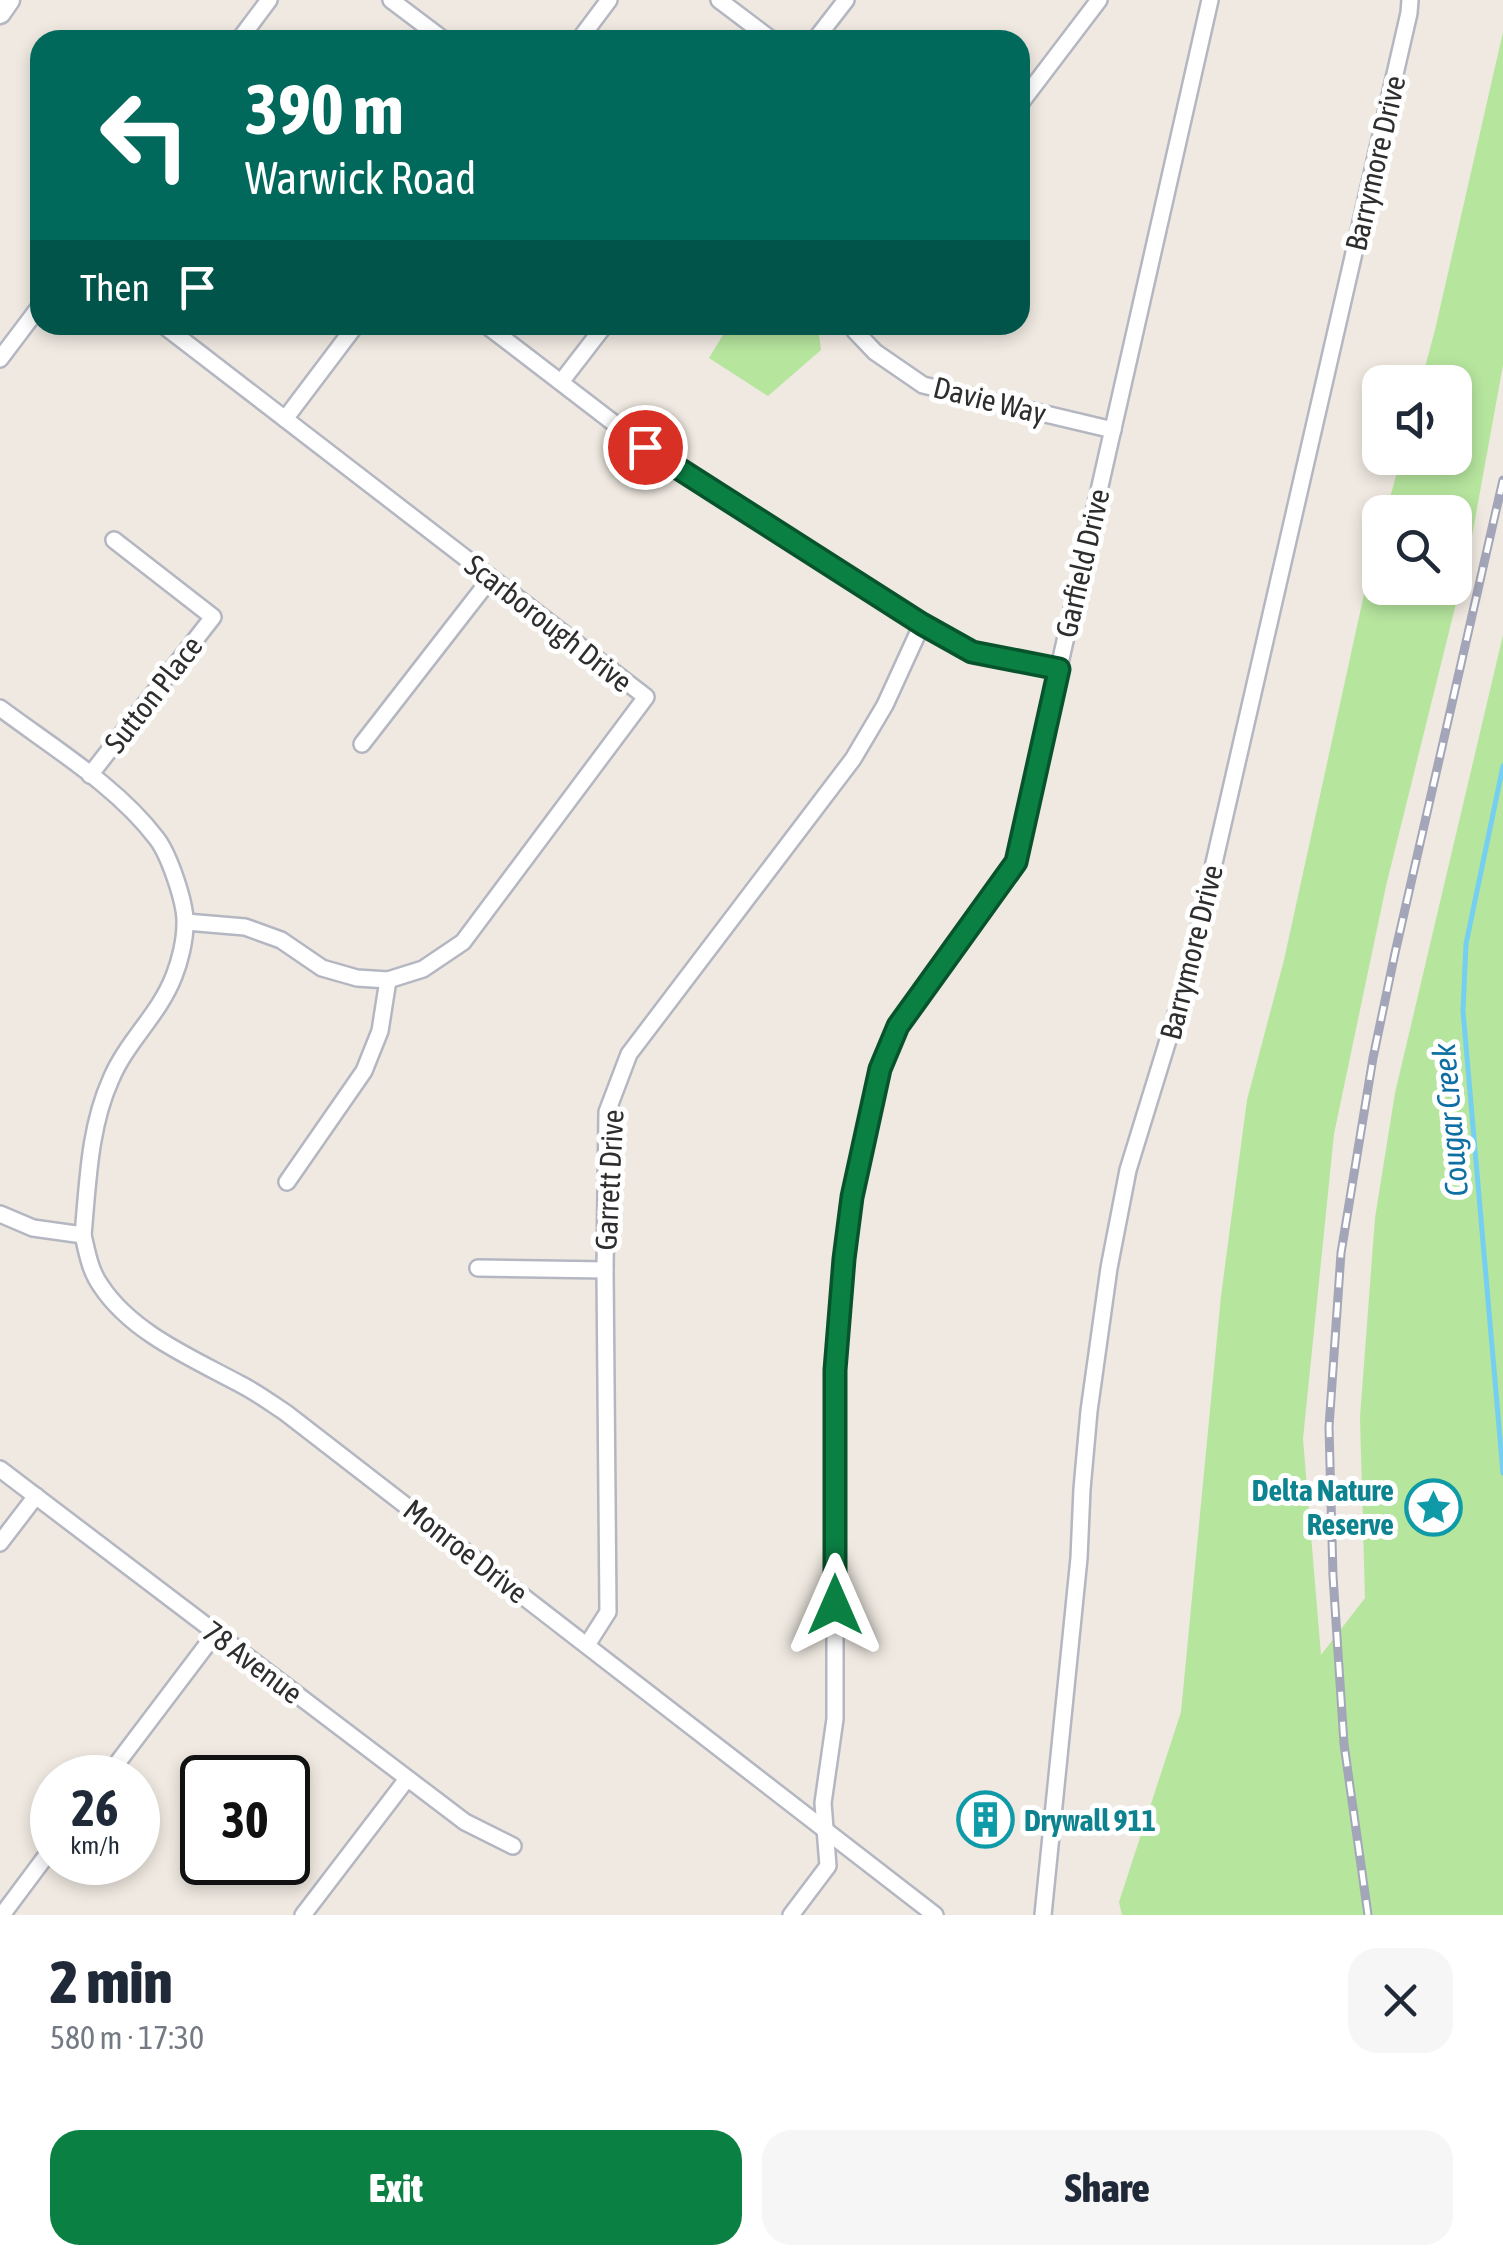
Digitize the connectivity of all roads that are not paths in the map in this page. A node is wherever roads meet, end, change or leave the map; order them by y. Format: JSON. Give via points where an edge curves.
{"nodes":[{"id":1,"x":10,"y":0,"type":"edge"},
{"id":2,"x":269,"y":0,"type":"edge"},
{"id":3,"x":391,"y":0,"type":"edge"},
{"id":4,"x":609,"y":0,"type":"edge"},
{"id":5,"x":719,"y":0,"type":"edge"},
{"id":6,"x":846,"y":0,"type":"edge"},
{"id":7,"x":1099,"y":0,"type":"edge"},
{"id":8,"x":1210,"y":0,"type":"edge"},
{"id":9,"x":1410,"y":0,"type":"edge"},
{"id":10,"x":0,"y":12,"type":"edge"},
{"id":11,"x":246,"y":30,"type":"edge"},
{"id":12,"x":431,"y":30,"type":"edge"},
{"id":13,"x":586,"y":30,"type":"edge"},
{"id":14,"x":759,"y":30,"type":"edge"},
{"id":15,"x":824,"y":30,"type":"edge"},
{"id":16,"x":1030,"y":91,"type":"edge"},
{"id":17,"x":30,"y":320,"type":"edge"},
{"id":18,"x":176,"y":335,"type":"edge"},
{"id":19,"x":348,"y":335,"type":"edge"},
{"id":20,"x":499,"y":335,"type":"edge"},
{"id":21,"x":597,"y":335,"type":"edge"},
{"id":22,"x":859,"y":335,"type":"edge"},
{"id":23,"x":0,"y":360,"type":"edge"},
{"id":24,"x":560,"y":382,"type":"junction"},
{"id":25,"x":285,"y":419,"type":"junction"},
{"id":26,"x":1114,"y":430,"type":"junction"},
{"id":27,"x":114,"y":540,"type":"dead end"},
{"id":28,"x":491,"y":578,"type":"junction"},
{"id":29,"x":922,"y":624,"type":"junction"},
{"id":30,"x":1059,"y":669,"type":"junction"},
{"id":31,"x":0,"y":708,"type":"edge"},
{"id":32,"x":362,"y":744,"type":"dead end"},
{"id":33,"x":90,"y":775,"type":"junction"},
{"id":34,"x":186,"y":922,"type":"junction"},
{"id":35,"x":388,"y":980,"type":"junction"},
{"id":36,"x":287,"y":1182,"type":"dead end"},
{"id":37,"x":0,"y":1214,"type":"edge"},
{"id":38,"x":83,"y":1235,"type":"junction"},
{"id":39,"x":478,"y":1268,"type":"dead end"},
{"id":40,"x":605,"y":1270,"type":"junction"},
{"id":41,"x":0,"y":1469,"type":"edge"},
{"id":42,"x":36,"y":1496,"type":"junction"},
{"id":43,"x":0,"y":1543,"type":"edge"},
{"id":44,"x":215,"y":1634,"type":"junction"},
{"id":45,"x":588,"y":1645,"type":"junction"},
{"id":46,"x":123,"y":1755,"type":"edge"},
{"id":47,"x":407,"y":1778,"type":"junction"},
{"id":48,"x":825,"y":1828,"type":"junction"},
{"id":49,"x":513,"y":1846,"type":"dead end"},
{"id":50,"x":30,"y":1877,"type":"edge"},
{"id":51,"x":2,"y":1915,"type":"edge"},
{"id":52,"x":303,"y":1915,"type":"edge"},
{"id":53,"x":791,"y":1915,"type":"edge"},
{"id":54,"x":936,"y":1915,"type":"edge"},
{"id":55,"x":1043,"y":1915,"type":"edge"}],
"edges":[{"from":1,"to":10,"type":"street"},
{"from":2,"to":11,"type":"street"},
{"from":3,"to":12,"type":"street"},
{"from":4,"to":13,"type":"street"},
{"from":5,"to":14,"type":"street"},
{"from":6,"to":15,"type":"street"},
{"from":7,"to":16,"type":"street"},
{"from":8,"to":26,"type":"street","name":"Garfield Drive"},
{"from":9,"to":55,"type":"street","name":"Barrymore Drive","via":[[1190,972],[1128,1170],[1089,1411]]},
{"from":17,"to":23,"type":"street"},
{"from":18,"to":25,"type":"street","name":"Scarborough Drive"},
{"from":19,"to":25,"type":"street"},
{"from":20,"to":24,"type":"street"},
{"from":21,"to":24,"type":"street"},
{"from":22,"to":26,"type":"street","name":"Davie Way","via":[[923,385]]},
{"from":24,"to":29,"type":"street","via":[[645,447]]},
{"from":25,"to":28,"type":"street","name":"Scarborough Drive"},
{"from":26,"to":30,"type":"street","name":"Garfield Drive"},
{"from":27,"to":33,"type":"street","name":"Sutton Place","via":[[213,617]]},
{"from":28,"to":32,"type":"street"},
{"from":28,"to":35,"type":"street","name":"Scarborough Drive","via":[[646,698],[463,942],[423,968]]},
{"from":29,"to":30,"type":"street","via":[[972,652]]},
{"from":29,"to":40,"type":"street","name":"Garrett Drive","via":[[853,759],[629,1054],[606,1112]]},
{"from":30,"to":48,"type":"street","name":"Garfield Drive","via":[[1016,862],[898,1026],[880,1069],[854,1186],[835,1370],[834,1719],[822,1803]]},
{"from":31,"to":33,"type":"street"},
{"from":33,"to":34,"type":"street","via":[[160,842]]},
{"from":34,"to":35,"type":"street","via":[[245,927],[281,940],[322,968]]},
{"from":34,"to":38,"type":"street","via":[[176,973],[111,1078],[94,1129]]},
{"from":35,"to":36,"type":"street","via":[[380,1031],[364,1071]]},
{"from":37,"to":38,"type":"street","via":[[33,1228]]},
{"from":38,"to":45,"type":"street","name":"Monroe Drive","via":[[98,1282],[142,1326],[286,1413]]},
{"from":39,"to":40,"type":"street"},
{"from":40,"to":45,"type":"street","name":"Garrett Drive","via":[[608,1612]]},
{"from":41,"to":42,"type":"street","name":"78 Avenue"},
{"from":42,"to":43,"type":"street"},
{"from":42,"to":44,"type":"street","name":"78 Avenue"},
{"from":44,"to":46,"type":"street"},
{"from":44,"to":47,"type":"street","name":"78 Avenue"},
{"from":45,"to":48,"type":"street","name":"Monroe Drive"},
{"from":47,"to":49,"type":"street","name":"78 Avenue","via":[[465,1822]]},
{"from":47,"to":52,"type":"street"},
{"from":48,"to":53,"type":"street","name":"Garfield Drive","via":[[828,1866]]},
{"from":48,"to":54,"type":"street","name":"Monroe Drive"},
{"from":50,"to":51,"type":"street"}]}
